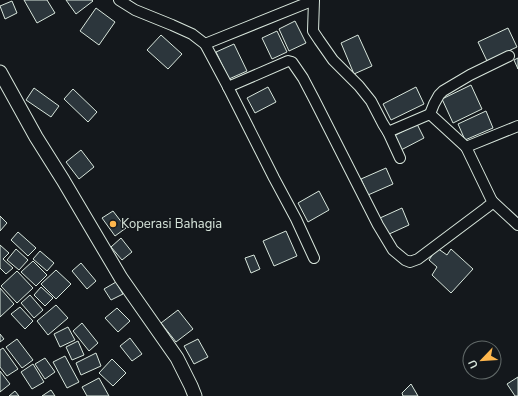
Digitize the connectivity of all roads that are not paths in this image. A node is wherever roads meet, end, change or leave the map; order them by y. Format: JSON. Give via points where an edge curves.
{"nodes":[{"id":1,"x":119,"y":0,"type":"edge"},
{"id":2,"x":314,"y":0,"type":"edge"},
{"id":3,"x":205,"y":44,"type":"junction"},
{"id":4,"x":509,"y":56,"type":"dead end"},
{"id":5,"x":0,"y":72,"type":"edge"},
{"id":6,"x":228,"y":87,"type":"junction"},
{"id":7,"x":430,"y":114,"type":"junction"},
{"id":8,"x":518,"y":126,"type":"edge"},
{"id":9,"x":388,"y":132,"type":"junction"},
{"id":10,"x":466,"y":147,"type":"junction"},
{"id":11,"x":400,"y":158,"type":"dead end"},
{"id":12,"x":492,"y":201,"type":"junction"},
{"id":13,"x":518,"y":225,"type":"edge"},
{"id":14,"x":314,"y":258,"type":"dead end"},
{"id":15,"x":195,"y":396,"type":"edge"}],
"edges":[{"from":1,"to":3,"type":"street","via":[[135,10],[192,34]]},
{"from":2,"to":3,"type":"street"},
{"from":2,"to":9,"type":"street","via":[[316,35],[333,60],[371,101]]},
{"from":3,"to":6,"type":"street"},
{"from":4,"to":7,"type":"street","via":[[443,91]]},
{"from":5,"to":15,"type":"street","via":[[121,278],[177,358]]},
{"from":6,"to":12,"type":"street","via":[[288,61],[292,62],[303,78],[378,225],[393,250],[405,260],[410,262],[418,259]]},
{"from":6,"to":14,"type":"street"},
{"from":7,"to":9,"type":"street"},
{"from":7,"to":10,"type":"street"},
{"from":8,"to":10,"type":"street"},
{"from":9,"to":11,"type":"street"},
{"from":10,"to":12,"type":"street"},
{"from":12,"to":13,"type":"street"}]}
